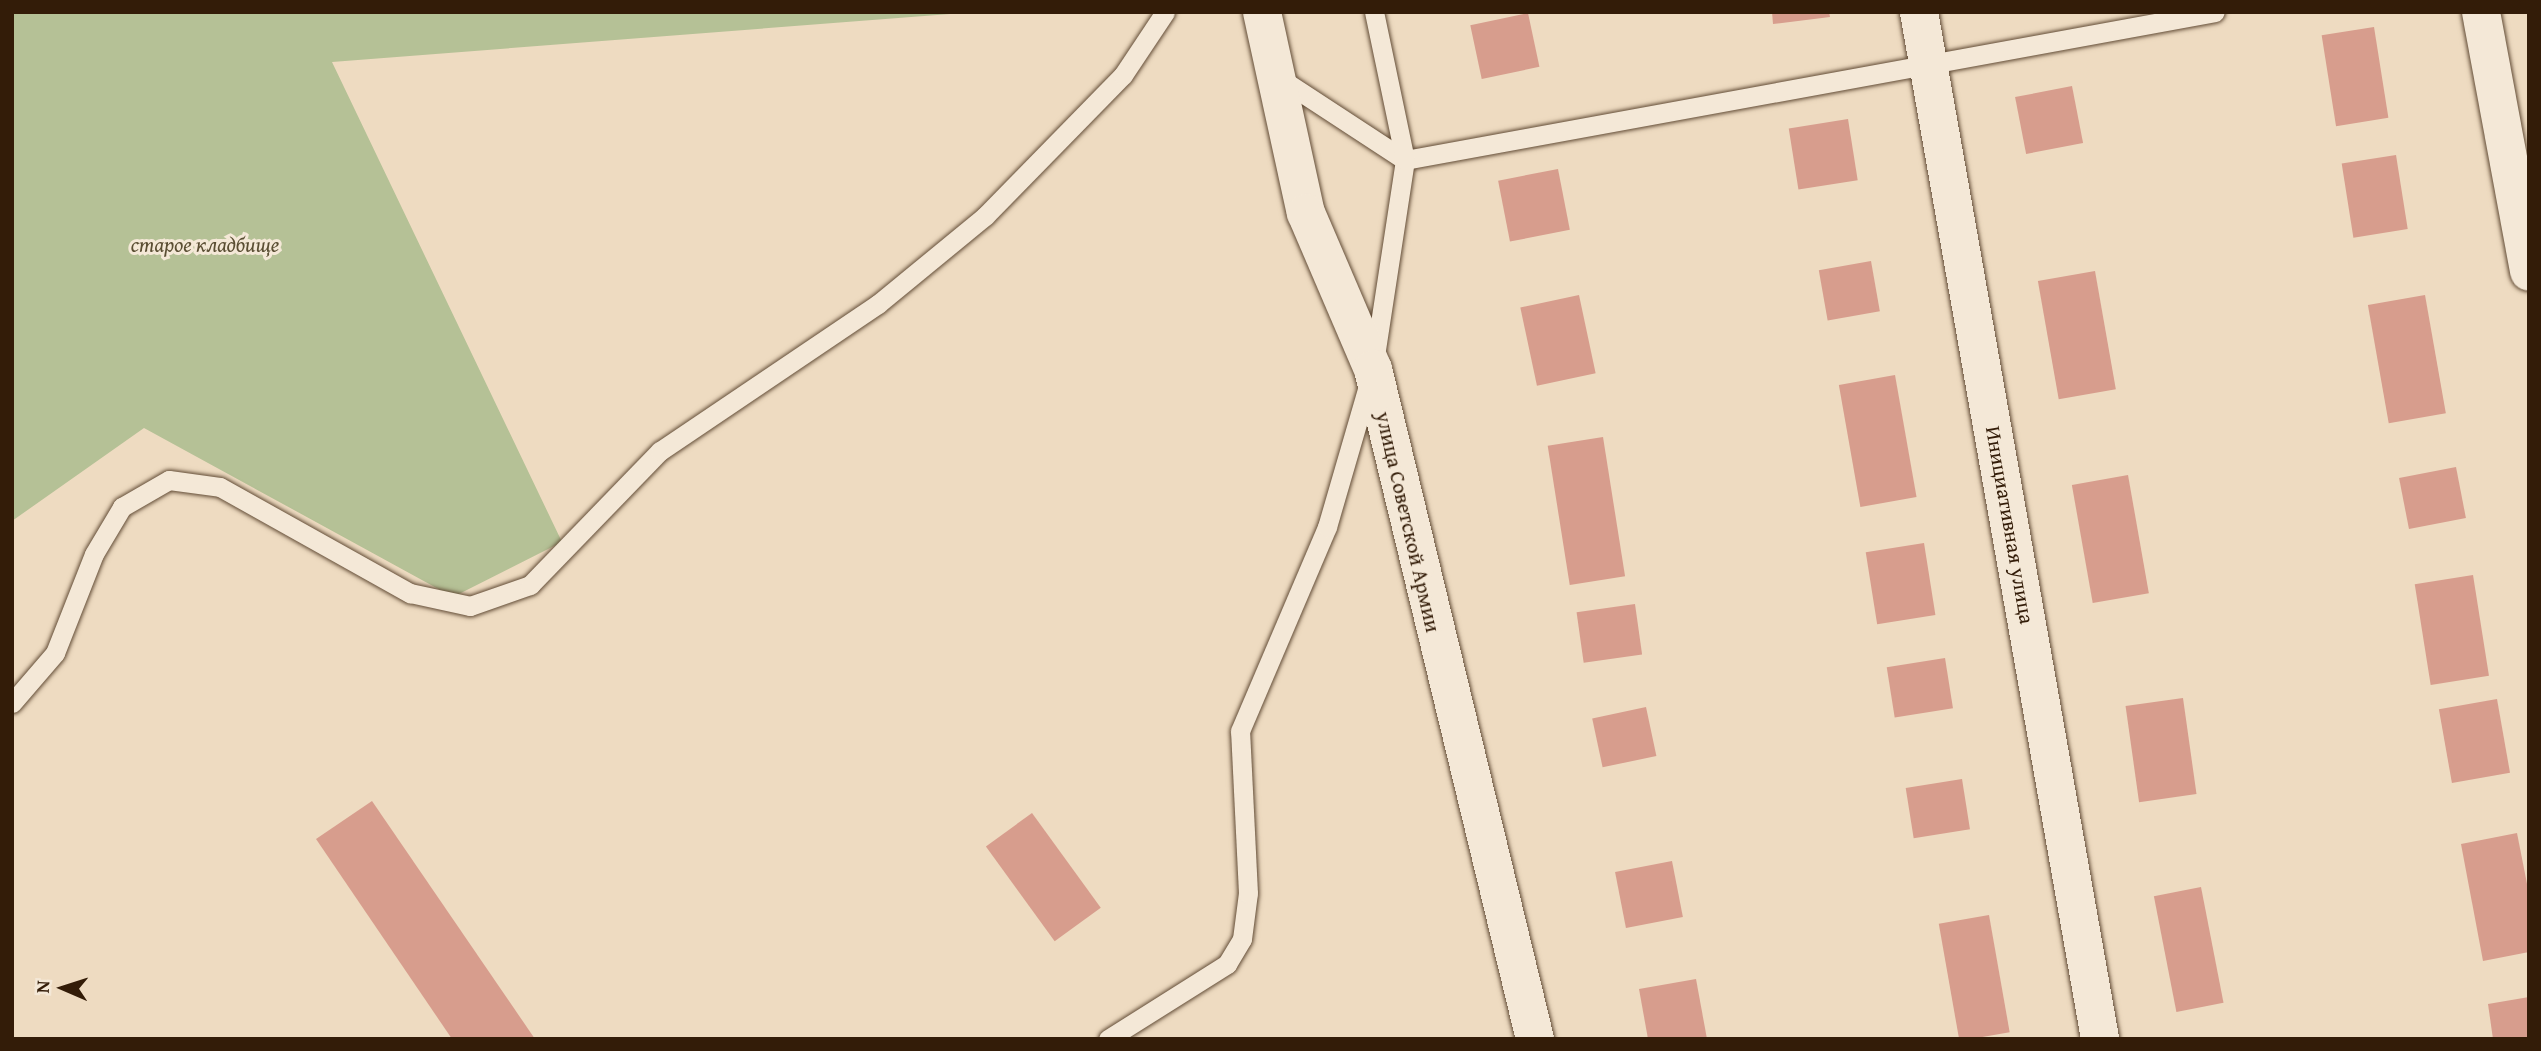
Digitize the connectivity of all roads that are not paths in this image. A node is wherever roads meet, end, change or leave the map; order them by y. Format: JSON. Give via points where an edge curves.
{"nodes":[{"id":1,"x":1164,"y":12,"type":"edge"},
{"id":2,"x":1262,"y":12,"type":"edge"},
{"id":3,"x":1374,"y":12,"type":"edge"},
{"id":4,"x":1919,"y":12,"type":"edge"},
{"id":5,"x":2215,"y":12,"type":"edge"},
{"id":6,"x":2481,"y":12,"type":"edge"},
{"id":7,"x":1928,"y":60,"type":"junction"},
{"id":8,"x":1272,"y":73,"type":"junction"},
{"id":9,"x":1405,"y":160,"type":"junction"},
{"id":10,"x":2529,"y":272,"type":"edge"},
{"id":11,"x":1373,"y":369,"type":"junction"},
{"id":12,"x":12,"y":703,"type":"edge"},
{"id":13,"x":1108,"y":1039,"type":"edge"},
{"id":14,"x":1535,"y":1039,"type":"edge"},
{"id":15,"x":2100,"y":1039,"type":"edge"}],
"edges":[{"from":1,"to":12,"type":"lane","via":[[1123,75],[985,216],[878,304],[660,452],[530,585],[470,606],[410,593],[220,487],[169,480],[122,507],[94,554],[55,653]]},
{"from":2,"to":8,"type":"street","name":"улица Советской Армии"},
{"from":3,"to":9,"type":"lane"},
{"from":4,"to":7,"type":"street","name":"Инициативная улица"},
{"from":5,"to":7,"type":"lane"},
{"from":6,"to":10,"type":"street"},
{"from":7,"to":9,"type":"lane"},
{"from":7,"to":15,"type":"street","name":"Инициативная улица"},
{"from":8,"to":9,"type":"lane"},
{"from":8,"to":11,"type":"street","name":"улица Советской Армии","via":[[1306,213]]},
{"from":9,"to":11,"type":"lane"},
{"from":11,"to":13,"type":"lane","via":[[1327,527],[1240,732],[1248,893],[1242,939],[1227,964]]},
{"from":11,"to":14,"type":"street","name":"улица Советской Армии"}]}
